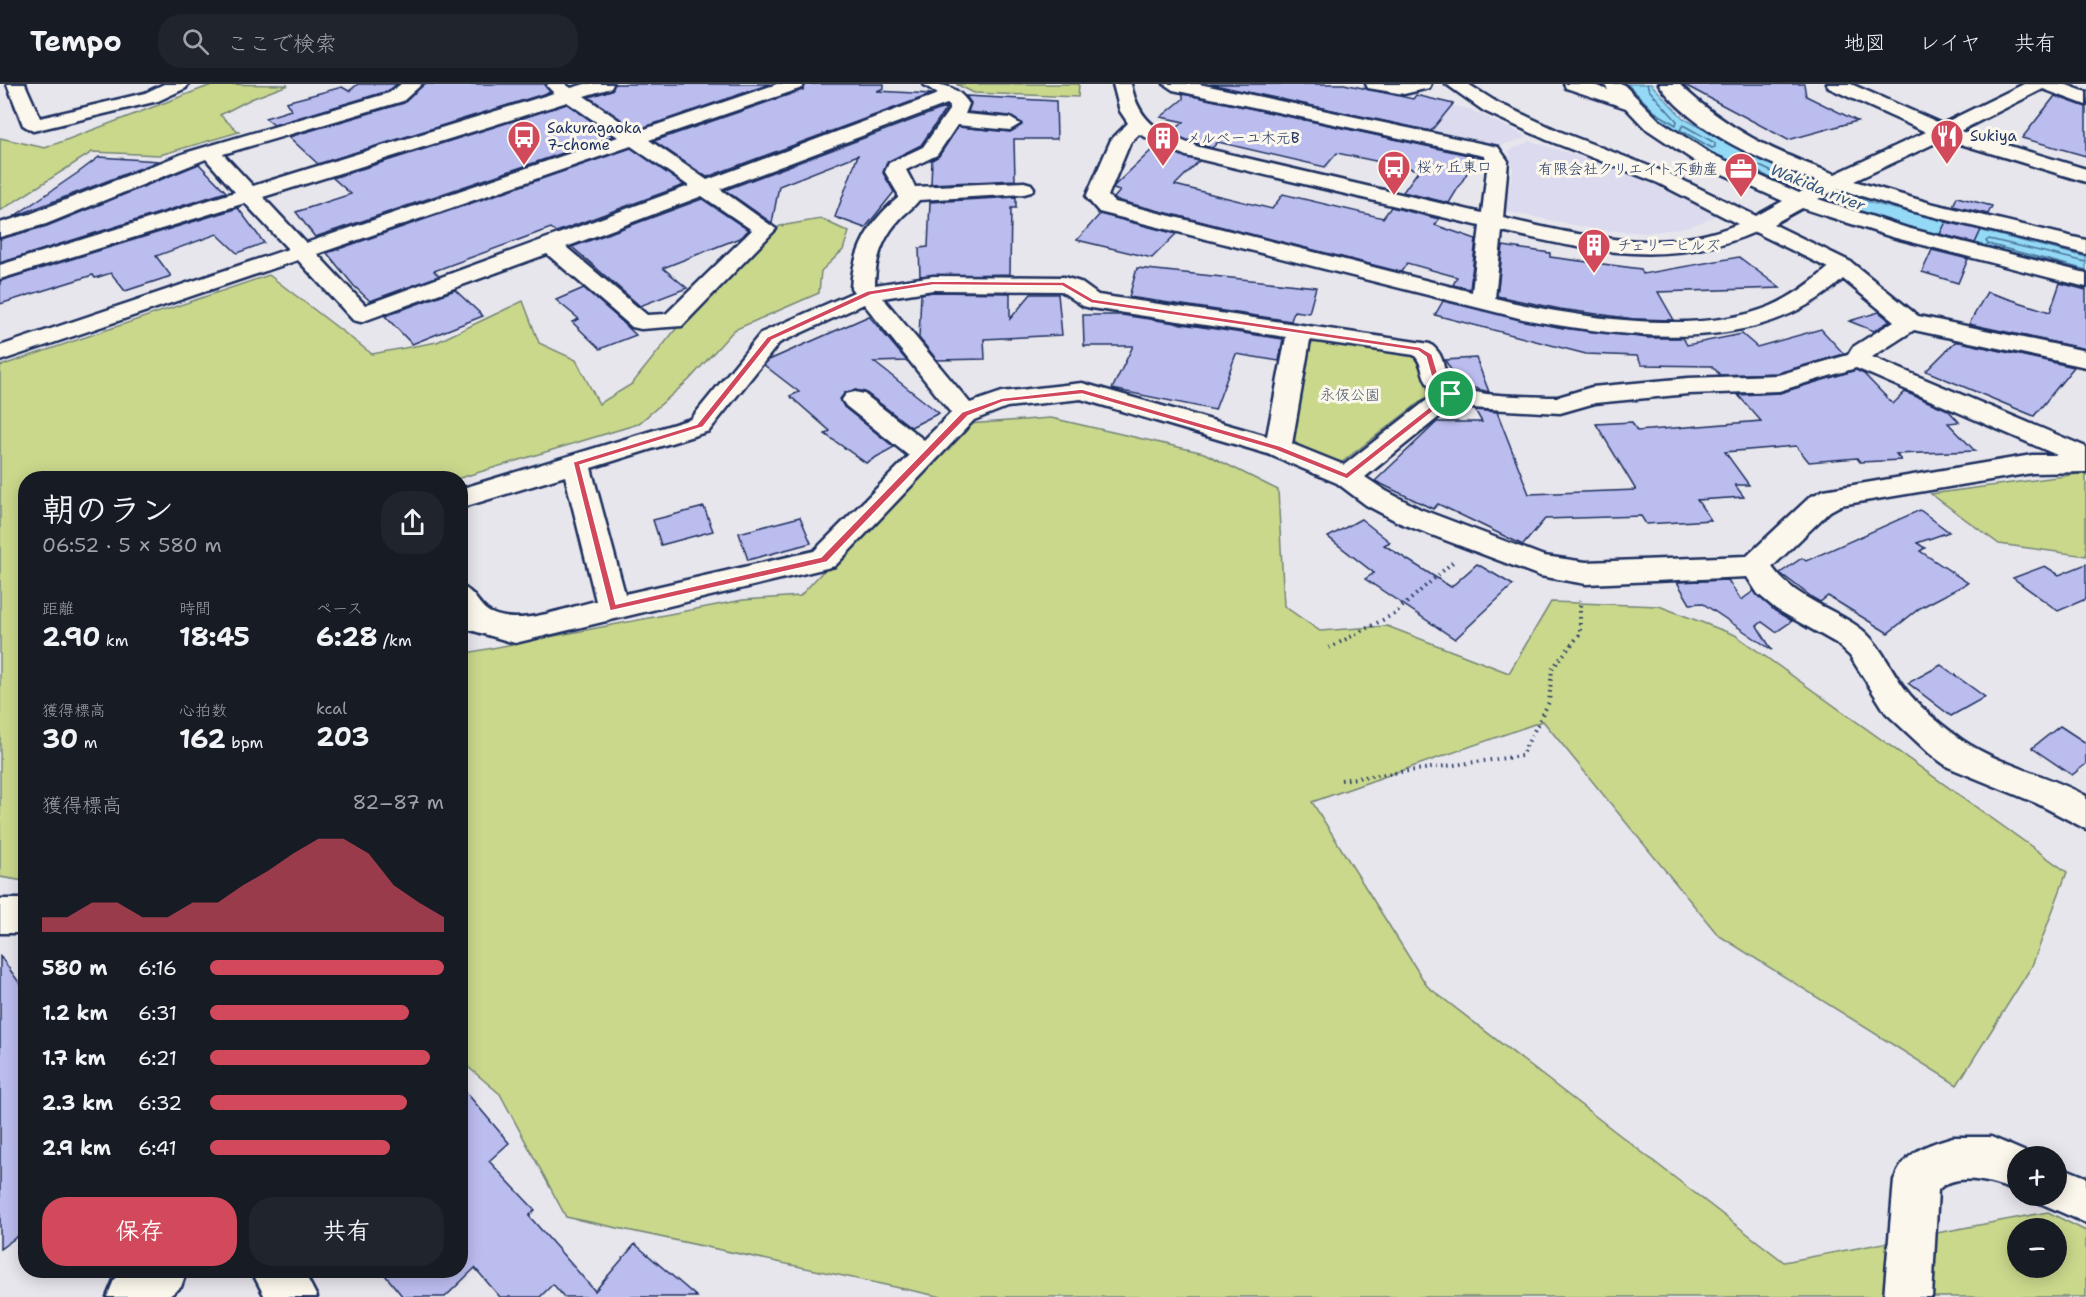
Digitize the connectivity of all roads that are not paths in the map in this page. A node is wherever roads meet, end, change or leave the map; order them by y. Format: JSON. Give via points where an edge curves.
{"nodes":[{"id":1,"x":15,"y":84,"type":"edge"},
{"id":2,"x":179,"y":84,"type":"edge"},
{"id":3,"x":413,"y":84,"type":"edge"},
{"id":4,"x":604,"y":84,"type":"edge"},
{"id":5,"x":795,"y":84,"type":"edge"},
{"id":6,"x":1122,"y":84,"type":"edge"},
{"id":7,"x":1173,"y":84,"type":"edge"},
{"id":8,"x":1375,"y":84,"type":"edge"},
{"id":9,"x":1422,"y":84,"type":"edge"},
{"id":10,"x":1455,"y":84,"type":"edge"},
{"id":11,"x":1573,"y":84,"type":"edge"},
{"id":12,"x":1612,"y":84,"type":"edge"},
{"id":13,"x":1668,"y":84,"type":"edge"},
{"id":14,"x":1836,"y":84,"type":"edge"},
{"id":15,"x":2038,"y":84,"type":"edge"},
{"id":16,"x":2048,"y":84,"type":"edge"},
{"id":17,"x":1203,"y":87,"type":"edge"},
{"id":18,"x":561,"y":89,"type":"edge"},
{"id":19,"x":2086,"y":99,"type":"edge"},
{"id":20,"x":944,"y":100,"type":"edge"},
{"id":21,"x":1629,"y":103,"type":"junction"},
{"id":22,"x":1010,"y":124,"type":"dead end"},
{"id":23,"x":1139,"y":124,"type":"junction"},
{"id":24,"x":1943,"y":132,"type":"junction"},
{"id":25,"x":634,"y":139,"type":"junction"},
{"id":26,"x":210,"y":152,"type":"junction"},
{"id":27,"x":2086,"y":177,"type":"edge"},
{"id":28,"x":1836,"y":182,"type":"junction"},
{"id":29,"x":705,"y":188,"type":"junction"},
{"id":30,"x":1024,"y":188,"type":"dead end"},
{"id":31,"x":249,"y":195,"type":"junction"},
{"id":32,"x":909,"y":195,"type":"junction"},
{"id":33,"x":1802,"y":199,"type":"junction"},
{"id":34,"x":1492,"y":222,"type":"junction"},
{"id":35,"x":1756,"y":223,"type":"junction"},
{"id":36,"x":0,"y":230,"type":"edge"},
{"id":37,"x":550,"y":245,"type":"junction"},
{"id":38,"x":2086,"y":247,"type":"edge"},
{"id":39,"x":303,"y":252,"type":"junction"},
{"id":40,"x":1843,"y":267,"type":"junction"},
{"id":41,"x":0,"y":272,"type":"edge"},
{"id":42,"x":2086,"y":280,"type":"edge"},
{"id":43,"x":870,"y":293,"type":"junction"},
{"id":44,"x":1483,"y":302,"type":"junction"},
{"id":45,"x":1910,"y":322,"type":"junction"},
{"id":46,"x":1299,"y":331,"type":"junction"},
{"id":47,"x":0,"y":354,"type":"edge"},
{"id":48,"x":2086,"y":359,"type":"edge"},
{"id":49,"x":1858,"y":360,"type":"junction"},
{"id":50,"x":1451,"y":394,"type":"junction"},
{"id":51,"x":855,"y":400,"type":"dead end"},
{"id":52,"x":965,"y":414,"type":"junction"},
{"id":53,"x":1278,"y":448,"type":"junction"},
{"id":54,"x":925,"y":455,"type":"junction"},
{"id":55,"x":2086,"y":457,"type":"edge"},
{"id":56,"x":2086,"y":463,"type":"edge"},
{"id":57,"x":576,"y":464,"type":"junction"},
{"id":58,"x":1347,"y":477,"type":"junction"},
{"id":59,"x":468,"y":497,"type":"edge"},
{"id":60,"x":1755,"y":566,"type":"junction"},
{"id":61,"x":468,"y":608,"type":"edge"},
{"id":62,"x":613,"y":609,"type":"junction"},
{"id":63,"x":2086,"y":814,"type":"edge"},
{"id":64,"x":0,"y":916,"type":"edge"},
{"id":65,"x":18,"y":916,"type":"edge"},
{"id":66,"x":2007,"y":1166,"type":"edge"},
{"id":67,"x":2067,"y":1191,"type":"edge"},
{"id":68,"x":2086,"y":1200,"type":"edge"},
{"id":69,"x":154,"y":1278,"type":"edge"},
{"id":70,"x":279,"y":1278,"type":"edge"},
{"id":71,"x":131,"y":1297,"type":"edge"},
{"id":72,"x":292,"y":1297,"type":"edge"},
{"id":73,"x":1908,"y":1297,"type":"edge"}],
"edges":[{"from":1,"to":2,"type":"street","via":[[33,125],[151,98]]},
{"from":3,"to":26,"type":"street","via":[[396,97]]},
{"from":4,"to":18,"type":"street"},
{"from":5,"to":25,"type":"street"},
{"from":6,"to":23,"type":"street","via":[[1127,111]]},
{"from":7,"to":17,"type":"street"},
{"from":8,"to":9,"type":"street","via":[[1404,88]]},
{"from":10,"to":35,"type":"street","via":[[1491,107],[1656,175]]},
{"from":11,"to":21,"type":"street"},
{"from":12,"to":21,"type":"street"},
{"from":13,"to":28,"type":"street","via":[[1692,110],[1738,140]]},
{"from":14,"to":24,"type":"street"},
{"from":15,"to":24,"type":"street"},
{"from":16,"to":19,"type":"street"},
{"from":17,"to":34,"type":"street","via":[[1491,151],[1498,161]]},
{"from":18,"to":25,"type":"street"},
{"from":18,"to":31,"type":"street"},
{"from":20,"to":22,"type":"street"},
{"from":20,"to":29,"type":"street"},
{"from":20,"to":32,"type":"street","via":[[930,151],[896,167],[895,172]]},
{"from":21,"to":33,"type":"street","via":[[1703,157]]},
{"from":23,"to":34,"type":"street","via":[[1153,135],[1193,152]]},
{"from":23,"to":44,"type":"street","via":[[1121,140],[1097,197],[1107,207]]},
{"from":24,"to":27,"type":"street"},
{"from":24,"to":28,"type":"street"},
{"from":25,"to":29,"type":"street"},
{"from":25,"to":39,"type":"street"},
{"from":26,"to":31,"type":"street"},
{"from":26,"to":36,"type":"street"},
{"from":28,"to":33,"type":"street"},
{"from":28,"to":38,"type":"street"},
{"from":29,"to":37,"type":"street"},
{"from":29,"to":37,"type":"street","via":[[765,228],[673,321],[641,322]]},
{"from":30,"to":32,"type":"street"},
{"from":31,"to":39,"type":"street"},
{"from":31,"to":41,"type":"street"},
{"from":32,"to":43,"type":"street","via":[[879,228],[872,242],[863,277],[864,288]]},
{"from":33,"to":35,"type":"street"},
{"from":33,"to":42,"type":"street","via":[[1860,220]]},
{"from":34,"to":35,"type":"street","via":[[1592,244],[1645,248],[1720,239]]},
{"from":34,"to":44,"type":"street"},
{"from":35,"to":40,"type":"street"},
{"from":37,"to":39,"type":"street","via":[[361,315]]},
{"from":39,"to":47,"type":"street"},
{"from":40,"to":44,"type":"street","via":[[1830,284],[1810,297],[1758,317],[1721,324],[1627,327],[1576,322]]},
{"from":40,"to":45,"type":"street"},
{"from":43,"to":46,"type":"street","via":[[933,283],[1064,284],[1091,301]]},
{"from":43,"to":52,"type":"street"},
{"from":43,"to":57,"type":"street","via":[[770,338],[700,425]]},
{"from":45,"to":48,"type":"street"},
{"from":45,"to":49,"type":"street","via":[[1862,352]]},
{"from":46,"to":50,"type":"street","via":[[1420,349],[1430,356],[1437,382]]},
{"from":46,"to":53,"type":"street"},
{"from":49,"to":50,"type":"street","via":[[1779,383],[1592,395],[1560,405],[1471,400]]},
{"from":49,"to":55,"type":"street"},
{"from":50,"to":58,"type":"street"},
{"from":51,"to":54,"type":"street"},
{"from":52,"to":53,"type":"street","via":[[1002,400],[1082,391]]},
{"from":52,"to":54,"type":"street"},
{"from":53,"to":58,"type":"street"},
{"from":54,"to":62,"type":"street","via":[[824,559]]},
{"from":56,"to":60,"type":"street","via":[[2032,464],[1834,496],[1820,504]]},
{"from":57,"to":59,"type":"street"},
{"from":57,"to":62,"type":"street"},
{"from":58,"to":60,"type":"street","via":[[1384,502],[1475,543],[1571,573]]},
{"from":60,"to":63,"type":"street","via":[[1768,586],[1787,601],[1847,635],[1861,648],[1898,704],[1942,744],[1960,757],[2049,793]]},
{"from":61,"to":62,"type":"street","via":[[478,621],[515,631]]},
{"from":64,"to":65,"type":"street"},
{"from":66,"to":73,"type":"street","via":[[1991,1159],[1953,1159],[1930,1166],[1917,1180]]},
{"from":67,"to":68,"type":"street"},
{"from":69,"to":71,"type":"street"},
{"from":70,"to":72,"type":"street"}]}
